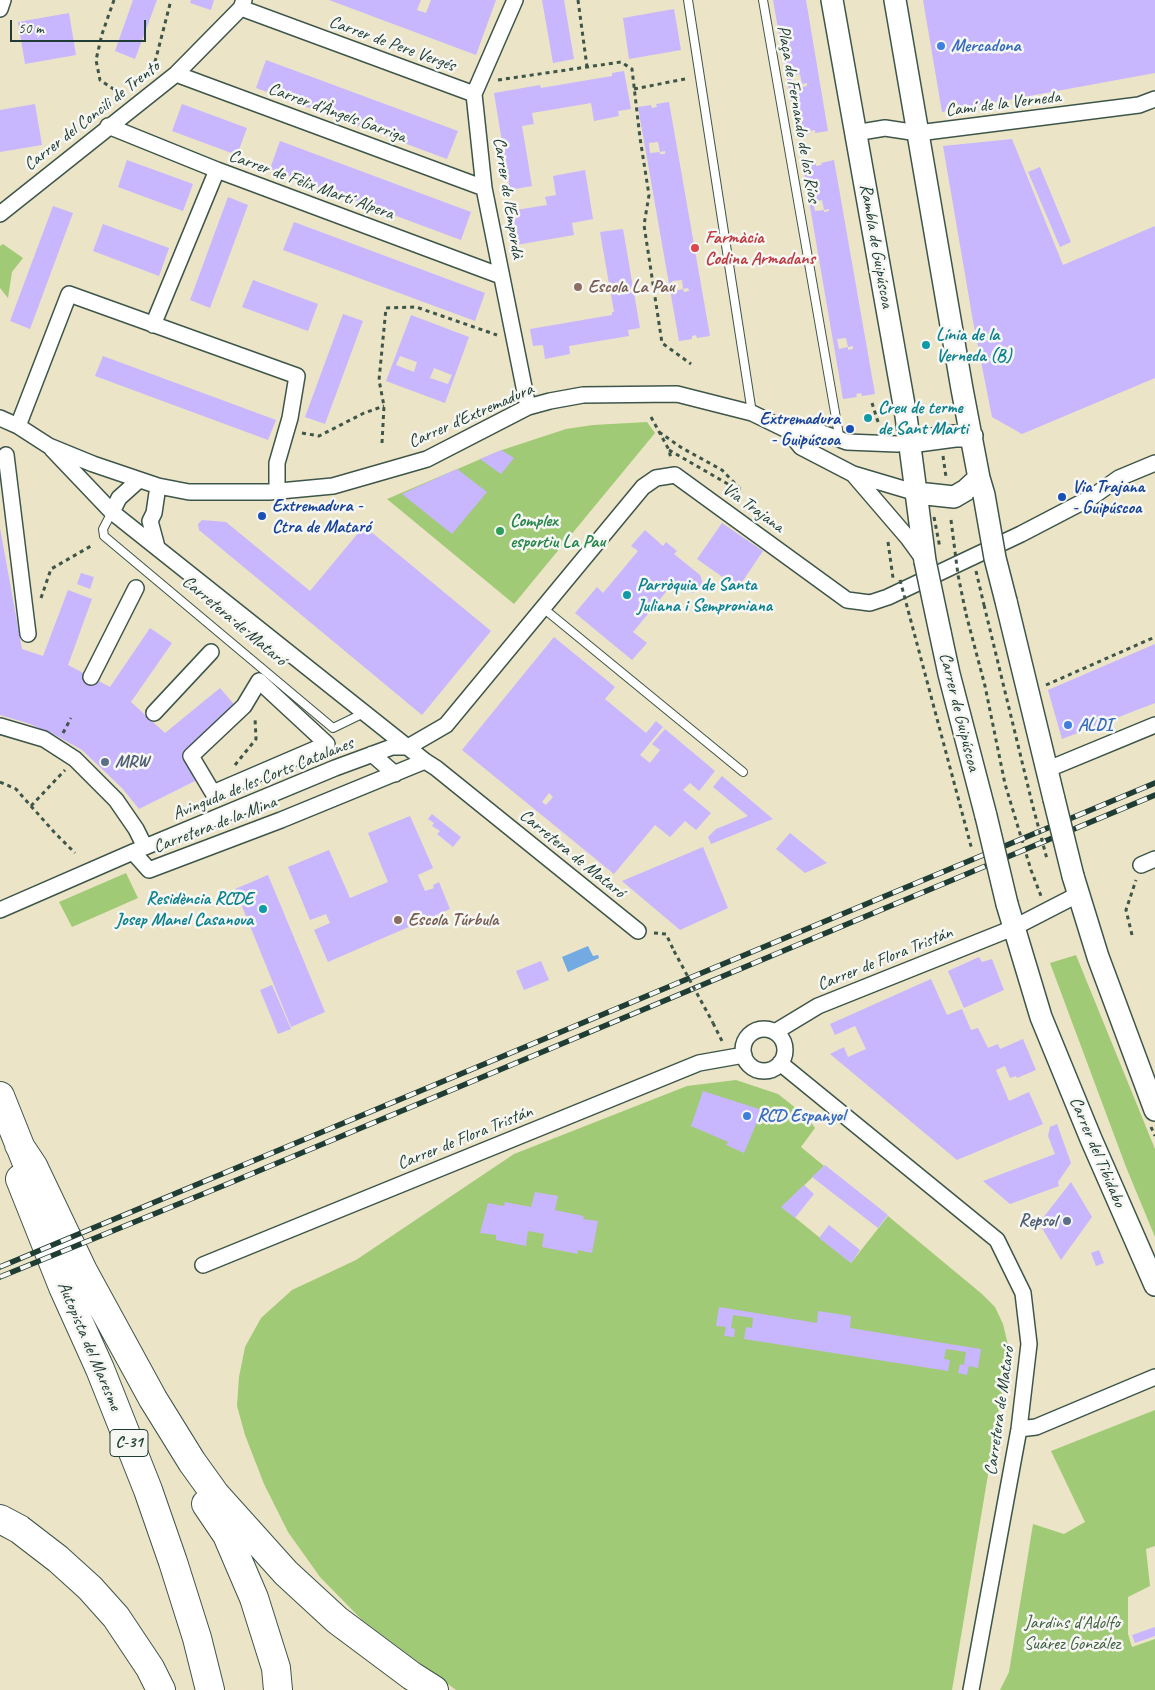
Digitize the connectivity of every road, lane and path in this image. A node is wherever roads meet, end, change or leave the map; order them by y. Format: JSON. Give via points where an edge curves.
{"nodes":[{"id":1,"x":3,"y":0,"type":"edge"},
{"id":2,"x":114,"y":0,"type":"edge"},
{"id":3,"x":172,"y":0,"type":"edge"},
{"id":4,"x":514,"y":0,"type":"edge"},
{"id":5,"x":578,"y":0,"type":"edge"},
{"id":6,"x":688,"y":0,"type":"edge"},
{"id":7,"x":763,"y":0,"type":"edge"},
{"id":8,"x":832,"y":0,"type":"edge"},
{"id":9,"x":895,"y":0,"type":"edge"},
{"id":10,"x":242,"y":4,"type":"edge"},
{"id":11,"x":0,"y":9,"type":"edge"},
{"id":12,"x":155,"y":62,"type":"dead end"},
{"id":13,"x":587,"y":67,"type":"junction"},
{"id":14,"x":176,"y":74,"type":"junction"},
{"id":15,"x":685,"y":79,"type":"dead end"},
{"id":16,"x":493,"y":81,"type":"dead end"},
{"id":17,"x":634,"y":89,"type":"junction"},
{"id":18,"x":115,"y":90,"type":"dead end"},
{"id":19,"x":474,"y":94,"type":"junction"},
{"id":20,"x":1155,"y":100,"type":"edge"},
{"id":21,"x":108,"y":126,"type":"junction"},
{"id":22,"x":855,"y":133,"type":"junction"},
{"id":23,"x":918,"y":134,"type":"junction"},
{"id":24,"x":217,"y":170,"type":"junction"},
{"id":25,"x":484,"y":188,"type":"junction"},
{"id":26,"x":0,"y":214,"type":"edge"},
{"id":27,"x":501,"y":276,"type":"junction"},
{"id":28,"x":153,"y":325,"type":"junction"},
{"id":29,"x":499,"y":336,"type":"dead end"},
{"id":30,"x":691,"y":364,"type":"dead end"},
{"id":31,"x":872,"y":403,"type":"dead end"},
{"id":32,"x":384,"y":406,"type":"junction"},
{"id":33,"x":528,"y":407,"type":"junction"},
{"id":34,"x":752,"y":413,"type":"junction"},
{"id":35,"x":651,"y":416,"type":"dead end"},
{"id":36,"x":0,"y":418,"type":"edge"},
{"id":37,"x":879,"y":424,"type":"dead end"},
{"id":38,"x":18,"y":426,"type":"junction"},
{"id":39,"x":787,"y":430,"type":"junction"},
{"id":40,"x":294,"y":431,"type":"dead end"},
{"id":41,"x":659,"y":432,"type":"junction"},
{"id":42,"x":972,"y":436,"type":"junction"},
{"id":43,"x":840,"y":441,"type":"junction"},
{"id":44,"x":910,"y":442,"type":"junction"},
{"id":45,"x":382,"y":443,"type":"dead end"},
{"id":46,"x":49,"y":446,"type":"junction"},
{"id":47,"x":942,"y":450,"type":"dead end"},
{"id":48,"x":6,"y":455,"type":"dead end"},
{"id":49,"x":1155,"y":463,"type":"edge"},
{"id":50,"x":854,"y":474,"type":"junction"},
{"id":51,"x":139,"y":480,"type":"junction"},
{"id":52,"x":946,"y":480,"type":"dead end"},
{"id":53,"x":158,"y":486,"type":"junction"},
{"id":54,"x":981,"y":487,"type":"junction"},
{"id":55,"x":277,"y":491,"type":"junction"},
{"id":56,"x":917,"y":493,"type":"junction"},
{"id":57,"x":118,"y":516,"type":"junction"},
{"id":58,"x":951,"y":520,"type":"dead end"},
{"id":59,"x":150,"y":521,"type":"junction"},
{"id":60,"x":887,"y":536,"type":"dead end"},
{"id":61,"x":91,"y":546,"type":"dead end"},
{"id":62,"x":156,"y":547,"type":"junction"},
{"id":63,"x":919,"y":548,"type":"junction"},
{"id":64,"x":900,"y":580,"type":"dead end"},
{"id":65,"x":894,"y":587,"type":"dead end"},
{"id":66,"x":136,"y":588,"type":"dead end"},
{"id":67,"x":984,"y":605,"type":"dead end"},
{"id":68,"x":543,"y":608,"type":"junction"},
{"id":69,"x":28,"y":634,"type":"joint"},
{"id":70,"x":1155,"y":637,"type":"edge"},
{"id":71,"x":211,"y":652,"type":"dead end"},
{"id":72,"x":92,"y":677,"type":"dead end"},
{"id":73,"x":1043,"y":687,"type":"dead end"},
{"id":74,"x":254,"y":690,"type":"junction"},
{"id":75,"x":365,"y":712,"type":"junction"},
{"id":76,"x":154,"y":713,"type":"dead end"},
{"id":77,"x":1155,"y":725,"type":"edge"},
{"id":78,"x":0,"y":726,"type":"edge"},
{"id":79,"x":408,"y":747,"type":"junction"},
{"id":80,"x":372,"y":754,"type":"junction"},
{"id":81,"x":75,"y":760,"type":"junction"},
{"id":82,"x":425,"y":761,"type":"junction"},
{"id":83,"x":1046,"y":770,"type":"junction"},
{"id":84,"x":743,"y":772,"type":"dead end"},
{"id":85,"x":395,"y":774,"type":"junction"},
{"id":86,"x":0,"y":782,"type":"edge"},
{"id":87,"x":213,"y":793,"type":"junction"},
{"id":88,"x":32,"y":806,"type":"junction"},
{"id":89,"x":139,"y":850,"type":"junction"},
{"id":90,"x":75,"y":853,"type":"dead end"},
{"id":91,"x":1155,"y":859,"type":"edge"},
{"id":92,"x":974,"y":860,"type":"dead end"},
{"id":93,"x":1047,"y":860,"type":"dead end"},
{"id":94,"x":1141,"y":865,"type":"joint"},
{"id":95,"x":1076,"y":885,"type":"junction"},
{"id":96,"x":1043,"y":900,"type":"dead end"},
{"id":97,"x":0,"y":910,"type":"edge"},
{"id":98,"x":1013,"y":928,"type":"junction"},
{"id":99,"x":638,"y":931,"type":"joint"},
{"id":100,"x":1132,"y":935,"type":"dead end"},
{"id":101,"x":1041,"y":1017,"type":"joint"},
{"id":102,"x":775,"y":1032,"type":"junction"},
{"id":103,"x":736,"y":1056,"type":"junction"},
{"id":104,"x":780,"y":1064,"type":"junction"},
{"id":105,"x":1155,"y":1110,"type":"edge"},
{"id":106,"x":5,"y":1118,"type":"edge"},
{"id":107,"x":203,"y":1265,"type":"dead end"},
{"id":108,"x":1155,"y":1285,"type":"edge"},
{"id":109,"x":1155,"y":1376,"type":"edge"},
{"id":110,"x":1018,"y":1429,"type":"junction"},
{"id":111,"x":0,"y":1519,"type":"edge"},
{"id":112,"x":161,"y":1690,"type":"edge"},
{"id":113,"x":210,"y":1690,"type":"edge"},
{"id":114,"x":278,"y":1690,"type":"edge"},
{"id":115,"x":434,"y":1690,"type":"edge"},
{"id":116,"x":971,"y":1690,"type":"edge"}],
"edges":[{"from":1,"to":11,"type":"street"},
{"from":2,"to":18,"type":"path","via":[[96,60],[100,80]]},
{"from":3,"to":12,"type":"path"},
{"from":4,"to":19,"type":"street","name":"Carrer de l'Empordà"},
{"from":5,"to":13,"type":"path"},
{"from":6,"to":34,"type":"lane"},
{"from":7,"to":43,"type":"lane","name":"Plaça de Fernando de los Ríos"},
{"from":8,"to":22,"type":"main road","name":"Rambla de Guipúscoa"},
{"from":9,"to":23,"type":"main road"},
{"from":10,"to":14,"type":"street","name":"Carrer del Concili de Trento"},
{"from":10,"to":19,"type":"street","name":"Carrer de Pere Vergés"},
{"from":13,"to":16,"type":"path"},
{"from":13,"to":17,"type":"path","via":[[621,62],[632,69]]},
{"from":14,"to":21,"type":"street","name":"Carrer del Concili de Trento"},
{"from":14,"to":25,"type":"street","name":"Carrer d'Àngels Garriga"},
{"from":15,"to":17,"type":"path"},
{"from":17,"to":30,"type":"path","via":[[649,195],[644,225],[662,343]]},
{"from":19,"to":25,"type":"street","name":"Carrer de l'Empordà"},
{"from":20,"to":23,"type":"street","name":"Camí de la Verneda","via":[[1139,105]]},
{"from":21,"to":24,"type":"street","name":"Carrer de Fèlix Martí Alpera"},
{"from":21,"to":26,"type":"street","name":"Carrer del Concili de Trento"},
{"from":22,"to":23,"type":"street","name":"Camí de la Verneda","via":[[885,128]]},
{"from":22,"to":44,"type":"main road","name":"Rambla de Guipúscoa"},
{"from":23,"to":42,"type":"main road"},
{"from":24,"to":27,"type":"street","name":"Carrer de Fèlix Martí Alpera"},
{"from":24,"to":28,"type":"street"},
{"from":25,"to":27,"type":"street","name":"Carrer de l'Empordà"},
{"from":27,"to":33,"type":"street","name":"Carrer de l'Empordà"},
{"from":28,"to":38,"type":"street","via":[[69,294]]},
{"from":28,"to":55,"type":"street","via":[[297,376],[290,418],[276,463]]},
{"from":29,"to":32,"type":"path","via":[[416,307],[386,308],[379,380]]},
{"from":31,"to":37,"type":"path"},
{"from":32,"to":40,"type":"path","via":[[319,436]]},
{"from":32,"to":45,"type":"path"},
{"from":33,"to":34,"type":"street","name":"Carrer d'Extremadura","via":[[583,395],[677,394]]},
{"from":33,"to":55,"type":"street","name":"Carrer d'Extremadura","via":[[426,460],[333,486]]},
{"from":34,"to":39,"type":"street","name":"Carrer d'Extremadura"},
{"from":35,"to":41,"type":"path"},
{"from":36,"to":38,"type":"street","name":"Carrer d'Extremadura"},
{"from":38,"to":46,"type":"street","name":"Carrer d'Extremadura"},
{"from":39,"to":43,"type":"street","name":"Carrer d'Extremadura","via":[[810,429]]},
{"from":39,"to":50,"type":"street","name":"Carrer d'Extremadura","via":[[801,447]]},
{"from":41,"to":41,"type":"path","via":[[722,470],[743,492],[669,450]]},
{"from":42,"to":44,"type":"main road"},
{"from":42,"to":54,"type":"main road"},
{"from":43,"to":44,"type":"street","name":"Carrer d'Extremadura"},
{"from":44,"to":56,"type":"main road","name":"Rambla de Guipúscoa"},
{"from":46,"to":51,"type":"street","name":"Carrer d'Extremadura"},
{"from":46,"to":57,"type":"street","name":"Carretera de Mataró"},
{"from":47,"to":52,"type":"path"},
{"from":48,"to":69,"type":"street"},
{"from":49,"to":68,"type":"street","name":"Via Trajana","via":[[1119,478],[1092,497],[1021,534],[870,603],[847,600],[675,474],[656,478],[643,487]]},
{"from":50,"to":56,"type":"street","name":"Carrer d'Extremadura"},
{"from":50,"to":63,"type":"street","name":"Carrer d'Extremadura"},
{"from":51,"to":53,"type":"street","name":"Carrer d'Extremadura"},
{"from":51,"to":57,"type":"street","via":[[119,498]]},
{"from":53,"to":55,"type":"street","name":"Carrer d'Extremadura","via":[[189,492]]},
{"from":53,"to":59,"type":"street"},
{"from":54,"to":56,"type":"main road","via":[[954,497]]},
{"from":54,"to":83,"type":"main road","bridge":true},
{"from":56,"to":63,"type":"main road","name":"Carrer de Guipúscoa"},
{"from":57,"to":59,"type":"street"},
{"from":57,"to":62,"type":"street","name":"Carretera de Mataró"},
{"from":57,"to":75,"type":"lane","name":"Carretera de Mataró","via":[[104,529],[104,536],[333,728]]},
{"from":58,"to":96,"type":"path","bridge":true,"via":[[958,575],[1005,784]]},
{"from":59,"to":62,"type":"street"},
{"from":60,"to":65,"type":"path"},
{"from":61,"to":69,"type":"path","via":[[51,568]]},
{"from":62,"to":75,"type":"street","name":"Carretera de Mataró"},
{"from":63,"to":98,"type":"main road","name":"Carrer de Guipúscoa","bridge":true},
{"from":64,"to":92,"type":"path","bridge":true},
{"from":66,"to":72,"type":"street"},
{"from":67,"to":93,"type":"path","bridge":true},
{"from":68,"to":79,"type":"street","name":"Via Trajana","via":[[446,725]]},
{"from":68,"to":84,"type":"lane"},
{"from":70,"to":73,"type":"path"},
{"from":71,"to":76,"type":"street"},
{"from":74,"to":87,"type":"path","via":[[256,739]]},
{"from":74,"to":87,"type":"street","via":[[244,706],[191,756]]},
{"from":74,"to":87,"type":"street","via":[[260,681],[327,744]]},
{"from":75,"to":79,"type":"street","name":"Carretera de Mataró"},
{"from":77,"to":83,"type":"street"},
{"from":78,"to":81,"type":"street","via":[[44,739]]},
{"from":79,"to":80,"type":"street","name":"Avinguda de les Corts Catalanes","via":[[392,747]]},
{"from":79,"to":82,"type":"street","name":"Carretera de Mataró"},
{"from":80,"to":85,"type":"street"},
{"from":80,"to":89,"type":"street","name":"Avinguda de les Corts Catalanes"},
{"from":81,"to":88,"type":"path"},
{"from":81,"to":89,"type":"street","via":[[116,800],[136,829]]},
{"from":82,"to":85,"type":"street","name":"Carretera de la Mina"},
{"from":82,"to":99,"type":"street","name":"Carretera de Mataró"},
{"from":83,"to":95,"type":"main road","bridge":true},
{"from":85,"to":89,"type":"street","name":"Carretera de la Mina","via":[[149,870]]},
{"from":86,"to":88,"type":"path","via":[[16,789]]},
{"from":88,"to":90,"type":"path"},
{"from":89,"to":97,"type":"street","name":"Carretera de la Mina"},
{"from":91,"to":94,"type":"street"},
{"from":94,"to":100,"type":"path","via":[[1126,910]]},
{"from":95,"to":98,"type":"street"},
{"from":95,"to":105,"type":"main road","via":[[1098,957]]},
{"from":98,"to":101,"type":"main road","name":"Carrer de Guipúscoa"},
{"from":98,"to":102,"type":"street","name":"Carrer de Flora Tristán","via":[[818,1006]]},
{"from":99,"to":103,"type":"path","bridge":true,"via":[[666,934],[713,1023]]},
{"from":101,"to":108,"type":"main road","name":"Carrer del Tibidabo"},
{"from":102,"to":103,"type":"street","via":[[762,1029],[751,1034]]},
{"from":102,"to":104,"type":"street","via":[[784,1046]]},
{"from":103,"to":104,"type":"street","via":[[758,1070],[770,1070]]},
{"from":103,"to":107,"type":"street","name":"Carrer de Flora Tristán","via":[[699,1063]]},
{"from":104,"to":110,"type":"street","name":"Carretera de Mataró","via":[[997,1240],[1022,1293],[1029,1344]]},
{"from":106,"to":113,"type":"highway","name":"Autopista del Maresme","number":"C-31","via":[[30,1202],[148,1490],[194,1628]]},
{"from":106,"to":114,"type":"highway","number":"C-31","via":[[146,1410],[227,1535],[254,1598],[276,1668]]},
{"from":106,"to":115,"type":"highway","via":[[153,1399],[215,1494],[286,1573],[337,1620]]},
{"from":109,"to":110,"type":"street","via":[[1036,1427]]},
{"from":110,"to":116,"type":"street","name":"Carretera de Mataró"},
{"from":111,"to":112,"type":"highway","via":[[19,1529],[90,1588],[116,1617]]}]}
